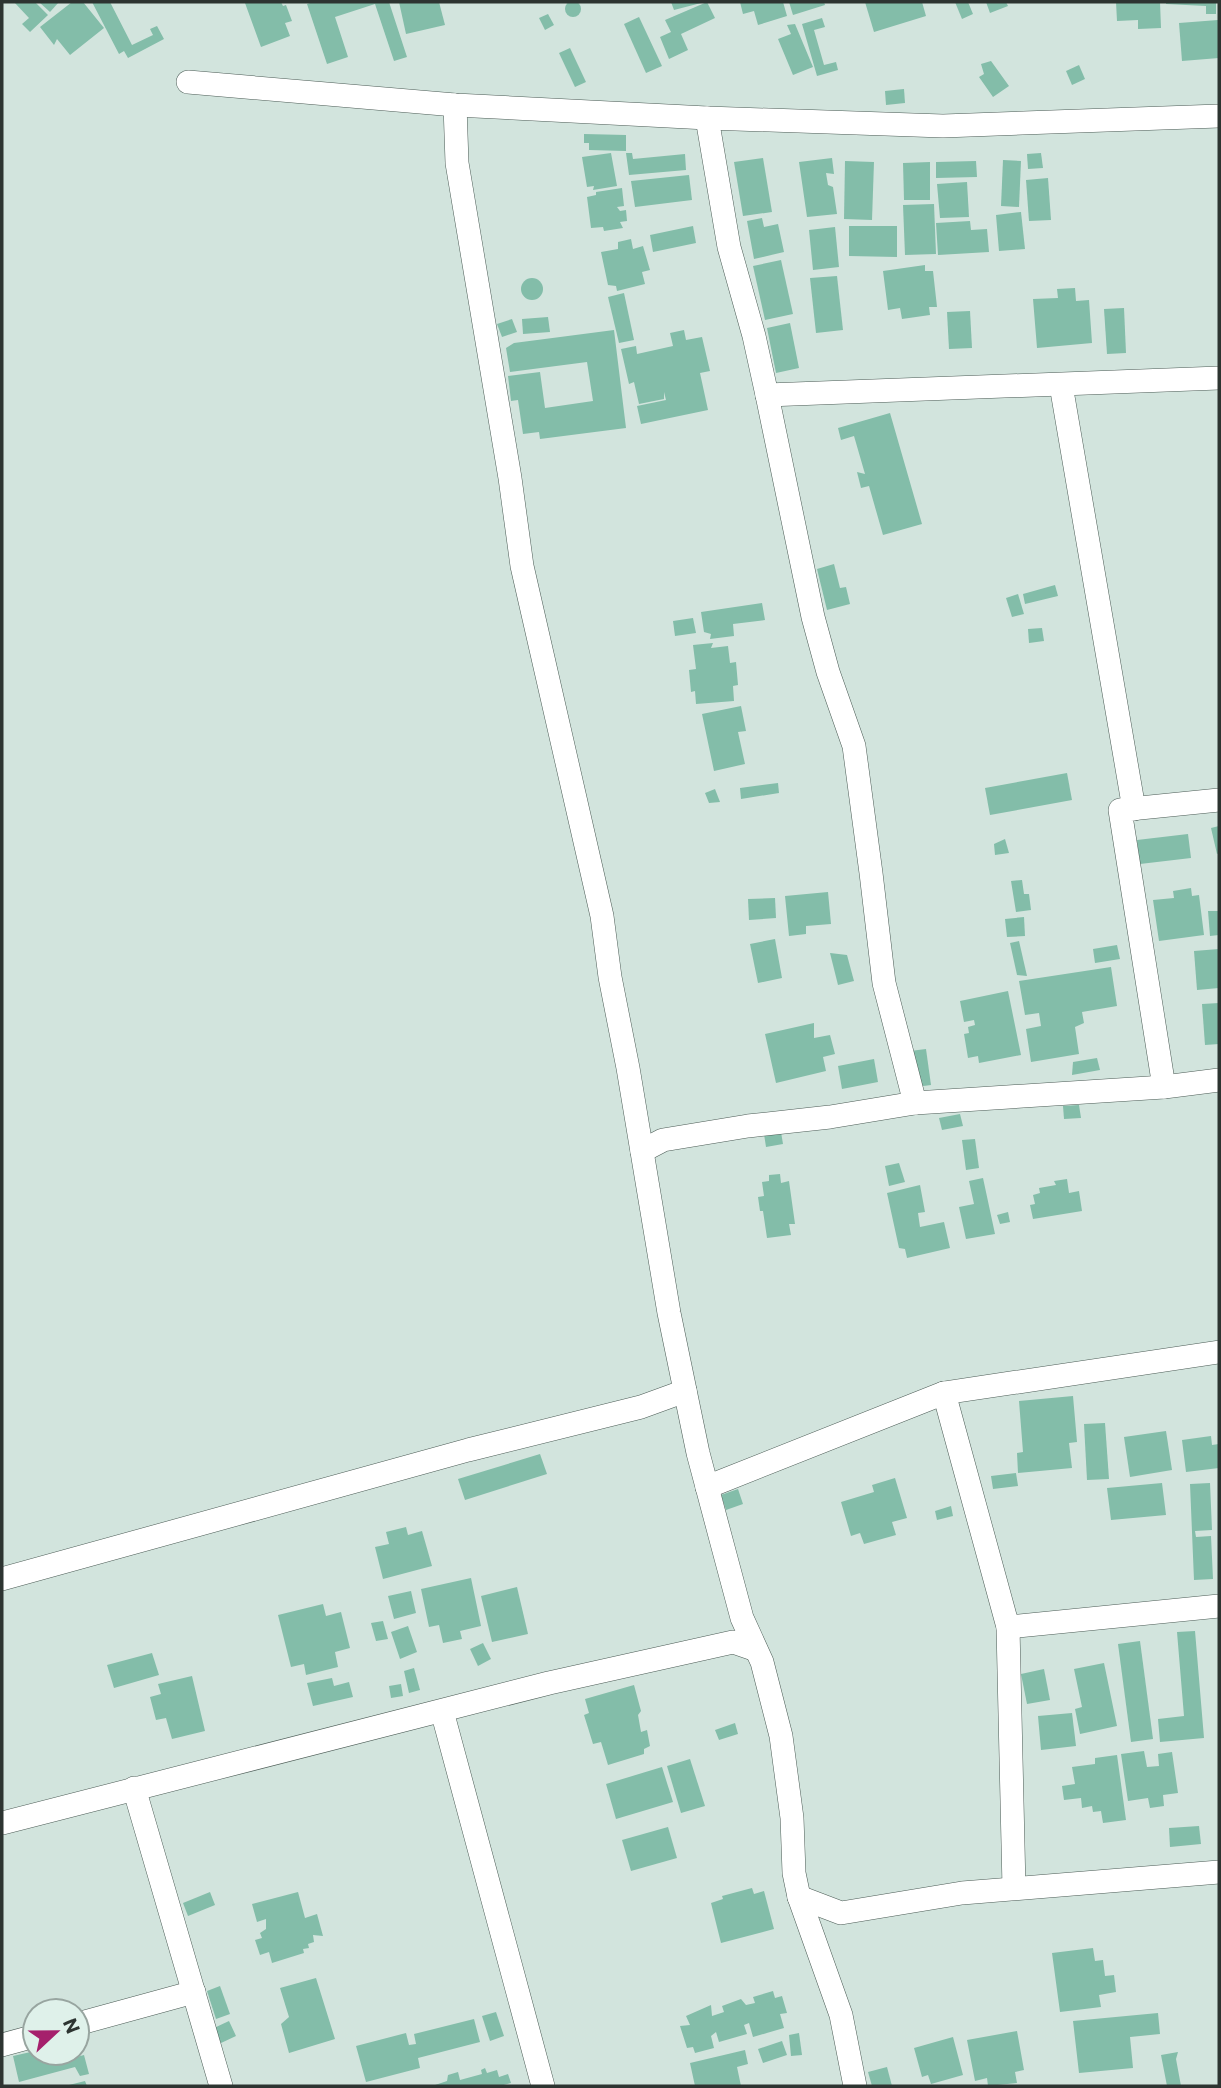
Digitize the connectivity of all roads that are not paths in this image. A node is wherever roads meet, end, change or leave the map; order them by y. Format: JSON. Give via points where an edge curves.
{"nodes":[{"id":1,"x":188,"y":82,"type":"dead end"},
{"id":2,"x":455,"y":105,"type":"junction"},
{"id":3,"x":1219,"y":116,"type":"edge"},
{"id":4,"x":707,"y":118,"type":"junction"},
{"id":5,"x":1219,"y":379,"type":"edge"},
{"id":6,"x":1061,"y":385,"type":"junction"},
{"id":7,"x":767,"y":394,"type":"junction"},
{"id":8,"x":1219,"y":800,"type":"edge"},
{"id":9,"x":1134,"y":809,"type":"junction"},
{"id":10,"x":1219,"y":1080,"type":"edge"},
{"id":11,"x":1164,"y":1087,"type":"junction"},
{"id":12,"x":915,"y":1103,"type":"junction"},
{"id":13,"x":642,"y":1151,"type":"junction"},
{"id":14,"x":1219,"y":1352,"type":"edge"},
{"id":15,"x":685,"y":1391,"type":"junction"},
{"id":16,"x":944,"y":1394,"type":"junction"},
{"id":17,"x":707,"y":1487,"type":"junction"},
{"id":18,"x":2,"y":1579,"type":"edge"},
{"id":19,"x":1219,"y":1606,"type":"edge"},
{"id":20,"x":742,"y":1618,"type":"junction"},
{"id":21,"x":1008,"y":1627,"type":"junction"},
{"id":22,"x":733,"y":1642,"type":"junction"},
{"id":23,"x":756,"y":1650,"type":"junction"},
{"id":24,"x":442,"y":1711,"type":"junction"},
{"id":25,"x":134,"y":1788,"type":"junction"},
{"id":26,"x":2,"y":1823,"type":"edge"},
{"id":27,"x":1219,"y":1872,"type":"edge"},
{"id":28,"x":1014,"y":1888,"type":"junction"},
{"id":29,"x":799,"y":1896,"type":"junction"},
{"id":30,"x":841,"y":1913,"type":"junction"},
{"id":31,"x":816,"y":1941,"type":"junction"},
{"id":32,"x":194,"y":1992,"type":"junction"},
{"id":33,"x":91,"y":2020,"type":"edge"},
{"id":34,"x":21,"y":2040,"type":"edge"},
{"id":35,"x":2,"y":2045,"type":"edge"},
{"id":36,"x":221,"y":2086,"type":"edge"},
{"id":37,"x":543,"y":2086,"type":"edge"},
{"id":38,"x":855,"y":2086,"type":"edge"}],
"edges":[{"from":1,"to":2,"type":"street"},
{"from":2,"to":4,"type":"street"},
{"from":2,"to":13,"type":"street","via":[[457,163],[522,566],[602,916]]},
{"from":3,"to":4,"type":"street","via":[[943,126]]},
{"from":4,"to":7,"type":"street","via":[[729,247]]},
{"from":5,"to":6,"type":"street"},
{"from":6,"to":7,"type":"street"},
{"from":6,"to":9,"type":"street"},
{"from":7,"to":12,"type":"street","via":[[813,617],[854,746],[884,983]]},
{"from":8,"to":9,"type":"street"},
{"from":9,"to":11,"type":"street","via":[[1120,810]]},
{"from":10,"to":11,"type":"street"},
{"from":11,"to":12,"type":"street"},
{"from":12,"to":13,"type":"street","via":[[663,1140]]},
{"from":13,"to":15,"type":"street"},
{"from":14,"to":16,"type":"street"},
{"from":15,"to":17,"type":"street"},
{"from":15,"to":18,"type":"street","via":[[641,1408],[468,1450]]},
{"from":16,"to":17,"type":"street"},
{"from":16,"to":21,"type":"street"},
{"from":17,"to":20,"type":"street"},
{"from":19,"to":21,"type":"street"},
{"from":20,"to":22,"type":"street"},
{"from":20,"to":23,"type":"street"},
{"from":21,"to":28,"type":"street"},
{"from":22,"to":23,"type":"street"},
{"from":22,"to":24,"type":"street"},
{"from":23,"to":29,"type":"street","via":[[781,1736]]},
{"from":24,"to":25,"type":"street"},
{"from":24,"to":37,"type":"street"},
{"from":25,"to":26,"type":"street"},
{"from":25,"to":32,"type":"street"},
{"from":27,"to":28,"type":"street"},
{"from":28,"to":30,"type":"street"},
{"from":29,"to":30,"type":"street"},
{"from":29,"to":31,"type":"street"},
{"from":30,"to":31,"type":"street"},
{"from":31,"to":38,"type":"street","via":[[841,2015]]},
{"from":32,"to":33,"type":"street"},
{"from":32,"to":36,"type":"street"},
{"from":34,"to":35,"type":"street"}]}
